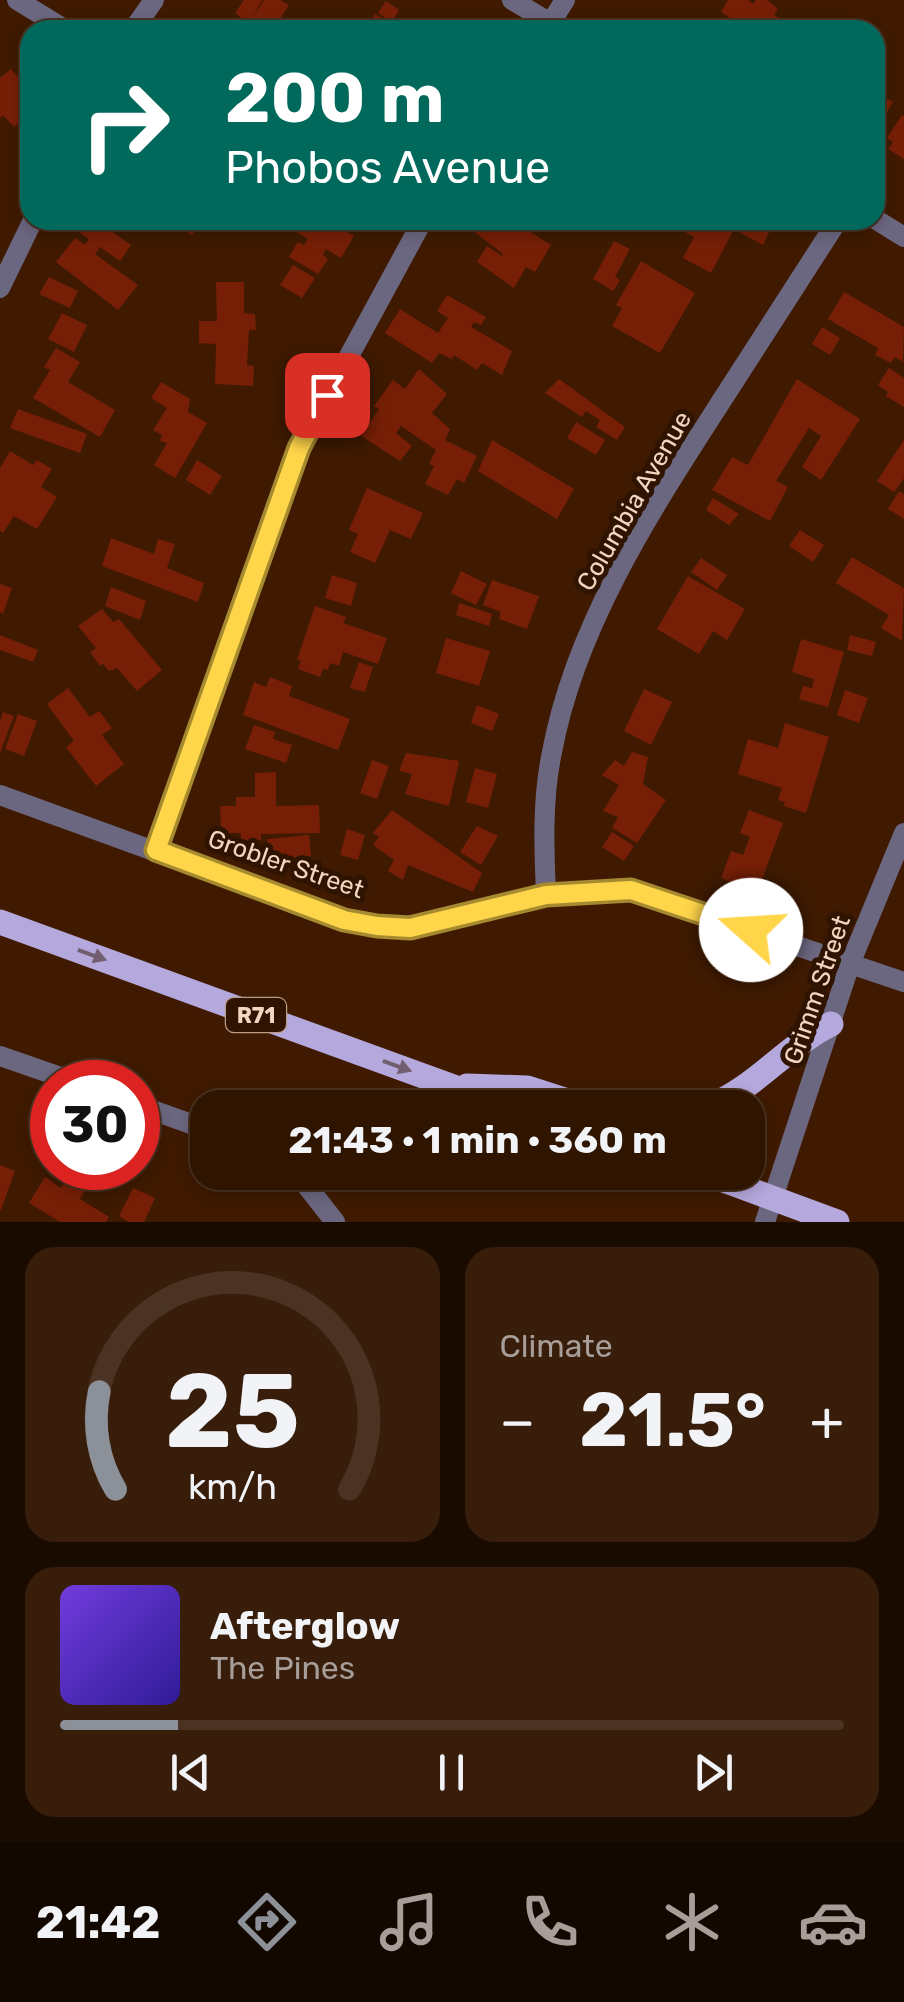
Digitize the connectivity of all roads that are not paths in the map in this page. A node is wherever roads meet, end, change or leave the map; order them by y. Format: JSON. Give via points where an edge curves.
{"nodes":[{"id":1,"x":17,"y":0,"type":"edge"},
{"id":2,"x":512,"y":0,"type":"edge"},
{"id":3,"x":50,"y":20,"type":"edge"},
{"id":4,"x":541,"y":20,"type":"edge"},
{"id":5,"x":28,"y":230,"type":"edge"},
{"id":6,"x":418,"y":230,"type":"edge"},
{"id":7,"x":832,"y":230,"type":"edge"},
{"id":8,"x":0,"y":288,"type":"edge"},
{"id":9,"x":0,"y":795,"type":"edge"},
{"id":10,"x":904,"y":832,"type":"edge"},
{"id":11,"x":156,"y":850,"type":"junction"},
{"id":12,"x":546,"y":895,"type":"junction"},
{"id":13,"x":0,"y":922,"type":"edge"},
{"id":14,"x":850,"y":964,"type":"junction"},
{"id":15,"x":904,"y":982,"type":"edge"},
{"id":16,"x":831,"y":1024,"type":"junction"},
{"id":17,"x":0,"y":1056,"type":"edge"},
{"id":18,"x":30,"y":1066,"type":"edge"},
{"id":19,"x":452,"y":1086,"type":"junction"},
{"id":20,"x":463,"y":1090,"type":"edge"},
{"id":21,"x":533,"y":1090,"type":"edge"},
{"id":22,"x":743,"y":1090,"type":"edge"},
{"id":23,"x":160,"y":1113,"type":"edge"},
{"id":24,"x":190,"y":1124,"type":"edge"},
{"id":25,"x":310,"y":1190,"type":"edge"},
{"id":26,"x":754,"y":1190,"type":"edge"},
{"id":27,"x":774,"y":1197,"type":"junction"},
{"id":28,"x":335,"y":1222,"type":"edge"},
{"id":29,"x":765,"y":1222,"type":"edge"},
{"id":30,"x":837,"y":1222,"type":"edge"}],
"edges":[{"from":1,"to":3,"type":"street"},
{"from":2,"to":4,"type":"street"},
{"from":5,"to":8,"type":"street"},
{"from":6,"to":11,"type":"street","via":[[299,448]]},
{"from":7,"to":12,"type":"street","name":"Columbia Avenue","via":[[675,473],[600,610],[552,752],[543,834]]},
{"from":9,"to":11,"type":"street","name":"Grobler Street"},
{"from":10,"to":14,"type":"street","name":"Grimm Street"},
{"from":11,"to":12,"type":"street","name":"Grobler Street","via":[[344,920],[392,928]]},
{"from":12,"to":14,"type":"street","name":"Grobler Street","via":[[631,890]]},
{"from":13,"to":19,"type":"main road","number":"R71","one_way":true},
{"from":14,"to":15,"type":"street","name":"Grobler Street"},
{"from":14,"to":16,"type":"street","name":"Grimm Street"},
{"from":16,"to":22,"type":"main road"},
{"from":16,"to":27,"type":"street","name":"Grimm Street"},
{"from":17,"to":18,"type":"street"},
{"from":19,"to":20,"type":"main road","number":"R71"},
{"from":19,"to":21,"type":"main road"},
{"from":23,"to":24,"type":"street"},
{"from":25,"to":28,"type":"street"},
{"from":26,"to":27,"type":"main road"},
{"from":27,"to":29,"type":"street","name":"Grimm Street"},
{"from":27,"to":30,"type":"main road"}]}
